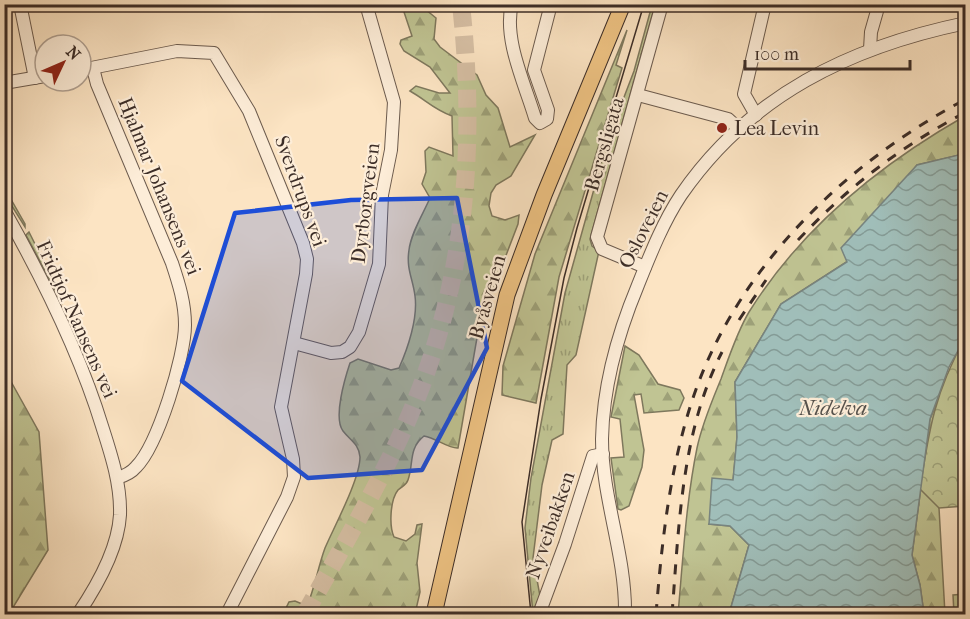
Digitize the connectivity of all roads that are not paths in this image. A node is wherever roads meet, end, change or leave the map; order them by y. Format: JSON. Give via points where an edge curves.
{"nodes":[{"id":1,"x":20,"y":4,"type":"edge"},
{"id":2,"x":366,"y":4,"type":"edge"},
{"id":3,"x":512,"y":4,"type":"edge"},
{"id":4,"x":551,"y":4,"type":"edge"},
{"id":5,"x":623,"y":4,"type":"edge"},
{"id":6,"x":662,"y":4,"type":"edge"},
{"id":7,"x":765,"y":4,"type":"edge"},
{"id":8,"x":879,"y":4,"type":"edge"},
{"id":9,"x":966,"y":23,"type":"edge"},
{"id":10,"x":870,"y":49,"type":"junction"},
{"id":11,"x":33,"y":51,"type":"edge"},
{"id":12,"x":93,"y":68,"type":"edge"},
{"id":13,"x":33,"y":78,"type":"edge"},
{"id":14,"x":93,"y":78,"type":"edge"},
{"id":15,"x":4,"y":83,"type":"edge"},
{"id":16,"x":638,"y":95,"type":"junction"},
{"id":17,"x":756,"y":115,"type":"junction"},
{"id":18,"x":739,"y":129,"type":"junction"},
{"id":19,"x":4,"y":210,"type":"edge"},
{"id":20,"x":645,"y":267,"type":"junction"},
{"id":21,"x":294,"y":343,"type":"junction"},
{"id":22,"x":603,"y":454,"type":"junction"},
{"id":23,"x":117,"y":478,"type":"junction"},
{"id":24,"x":78,"y":615,"type":"edge"},
{"id":25,"x":227,"y":615,"type":"edge"},
{"id":26,"x":434,"y":615,"type":"edge"},
{"id":27,"x":539,"y":615,"type":"edge"},
{"id":28,"x":625,"y":615,"type":"edge"}],
"edges":[{"from":1,"to":11,"type":"street"},
{"from":2,"to":21,"type":"street","name":"Dyrborgveien","via":[[394,102],[391,150],[382,195],[379,264],[358,335],[350,347],[331,353]]},
{"from":3,"to":4,"type":"street","via":[[508,18],[516,53],[535,118],[540,123],[548,119],[548,110],[534,70]]},
{"from":5,"to":26,"type":"main road","name":"Byåsveien","via":[[507,295]]},
{"from":6,"to":16,"type":"street","name":"Bergsligata"},
{"from":7,"to":17,"type":"street","via":[[744,94]]},
{"from":8,"to":10,"type":"street"},
{"from":9,"to":10,"type":"street","name":"Osloveien"},
{"from":10,"to":17,"type":"street","name":"Osloveien","via":[[823,69]]},
{"from":12,"to":21,"type":"street","name":"Sverdrups vei","via":[[177,51],[209,51],[219,58],[266,147],[305,251],[306,274]]},
{"from":13,"to":15,"type":"street"},
{"from":14,"to":23,"type":"street","name":"Hjalmar Johansens vei","via":[[172,263],[185,321],[183,351],[171,394],[143,458],[127,475]]},
{"from":16,"to":18,"type":"street","via":[[728,119]]},
{"from":16,"to":20,"type":"street","name":"Bergsligata","via":[[597,237],[602,249]]},
{"from":17,"to":18,"type":"street","name":"Osloveien"},
{"from":18,"to":20,"type":"street","name":"Osloveien","via":[[681,196]]},
{"from":19,"to":23,"type":"street","name":"Fridtjof Nansens vei","via":[[90,386]]},
{"from":20,"to":22,"type":"street","name":"Osloveien","via":[[624,318],[611,372]]},
{"from":21,"to":25,"type":"street","name":"Sverdrups vei","via":[[281,407],[293,459],[292,485]]},
{"from":22,"to":27,"type":"street","name":"Nyveibakken","via":[[593,456]]},
{"from":22,"to":28,"type":"street","name":"Osloveien","via":[[610,520],[622,569]]},
{"from":23,"to":24,"type":"street","name":"Fridtjof Nansens vei","via":[[120,516],[116,537],[96,588]]}]}
